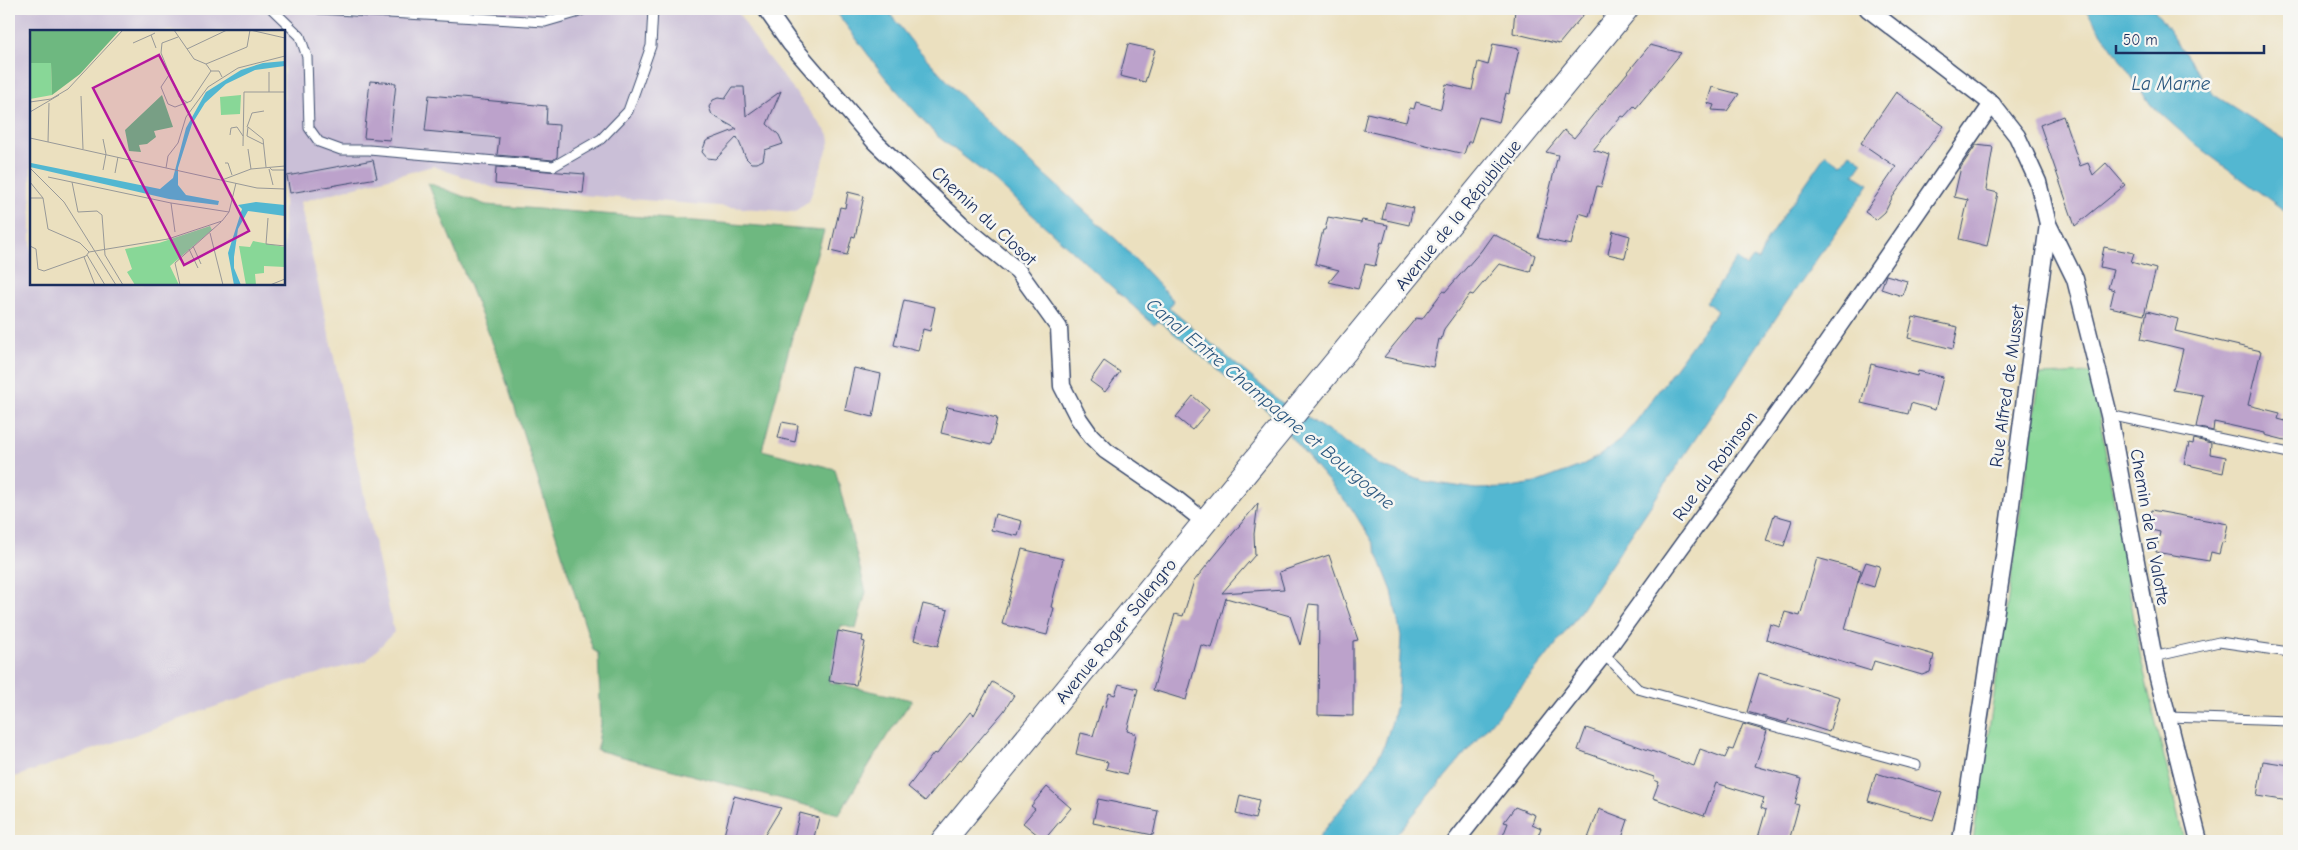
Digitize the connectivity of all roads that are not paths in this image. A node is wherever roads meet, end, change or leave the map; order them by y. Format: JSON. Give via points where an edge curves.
{"nodes":[{"id":1,"x":272,"y":9,"type":"edge"},
{"id":2,"x":320,"y":9,"type":"edge"},
{"id":3,"x":585,"y":9,"type":"edge"},
{"id":4,"x":653,"y":9,"type":"edge"},
{"id":5,"x":766,"y":9,"type":"edge"},
{"id":6,"x":1626,"y":9,"type":"edge"},
{"id":7,"x":1868,"y":9,"type":"edge"},
{"id":8,"x":1992,"y":104,"type":"junction"},
{"id":9,"x":2048,"y":224,"type":"junction"},
{"id":10,"x":2109,"y":415,"type":"junction"},
{"id":11,"x":1289,"y":420,"type":"joint"},
{"id":12,"x":2289,"y":453,"type":"edge"},
{"id":13,"x":1205,"y":522,"type":"junction"},
{"id":14,"x":2289,"y":652,"type":"edge"},
{"id":15,"x":1603,"y":655,"type":"junction"},
{"id":16,"x":2154,"y":656,"type":"junction"},
{"id":17,"x":2168,"y":717,"type":"junction"},
{"id":18,"x":2289,"y":721,"type":"edge"},
{"id":19,"x":1916,"y":765,"type":"dead end"},
{"id":20,"x":943,"y":841,"type":"edge"},
{"id":21,"x":1456,"y":841,"type":"edge"},
{"id":22,"x":1961,"y":841,"type":"edge"},
{"id":23,"x":2198,"y":841,"type":"edge"}],
"edges":[{"from":1,"to":4,"type":"lane","via":[[300,36],[307,57],[309,128],[319,142],[341,150],[554,166],[601,139],[628,111],[651,46]]},
{"from":2,"to":3,"type":"lane","via":[[545,22]]},
{"from":5,"to":13,"type":"street","name":"Chemin du Closot","via":[[790,43],[875,142],[961,224],[1018,271],[1059,328],[1062,386],[1078,419],[1091,436],[1106,451]]},
{"from":6,"to":11,"type":"main road","name":"Avenue de la République"},
{"from":7,"to":8,"type":"street","name":"Rue Alfred de Musset"},
{"from":8,"to":9,"type":"street","name":"Rue Alfred de Musset","via":[[2017,136],[2038,182]]},
{"from":8,"to":15,"type":"street","name":"Rue du Robinson","via":[[1798,386]]},
{"from":9,"to":10,"type":"street","name":"Chemin de la Valotte","via":[[2075,278]]},
{"from":9,"to":22,"type":"street","name":"Rue Alfred de Musset","via":[[2005,550]]},
{"from":10,"to":12,"type":"lane"},
{"from":10,"to":16,"type":"street","name":"Chemin de la Valotte"},
{"from":11,"to":13,"type":"main road","name":"Avenue Roger Salengro"},
{"from":13,"to":20,"type":"main road","name":"Avenue Roger Salengro"},
{"from":14,"to":16,"type":"lane","via":[[2219,642]]},
{"from":15,"to":19,"type":"lane","via":[[1638,690]]},
{"from":15,"to":21,"type":"street","name":"Rue du Robinson"},
{"from":16,"to":17,"type":"street","name":"Chemin de la Valotte"},
{"from":17,"to":18,"type":"lane"},
{"from":17,"to":23,"type":"street","name":"Chemin de la Valotte"}]}
